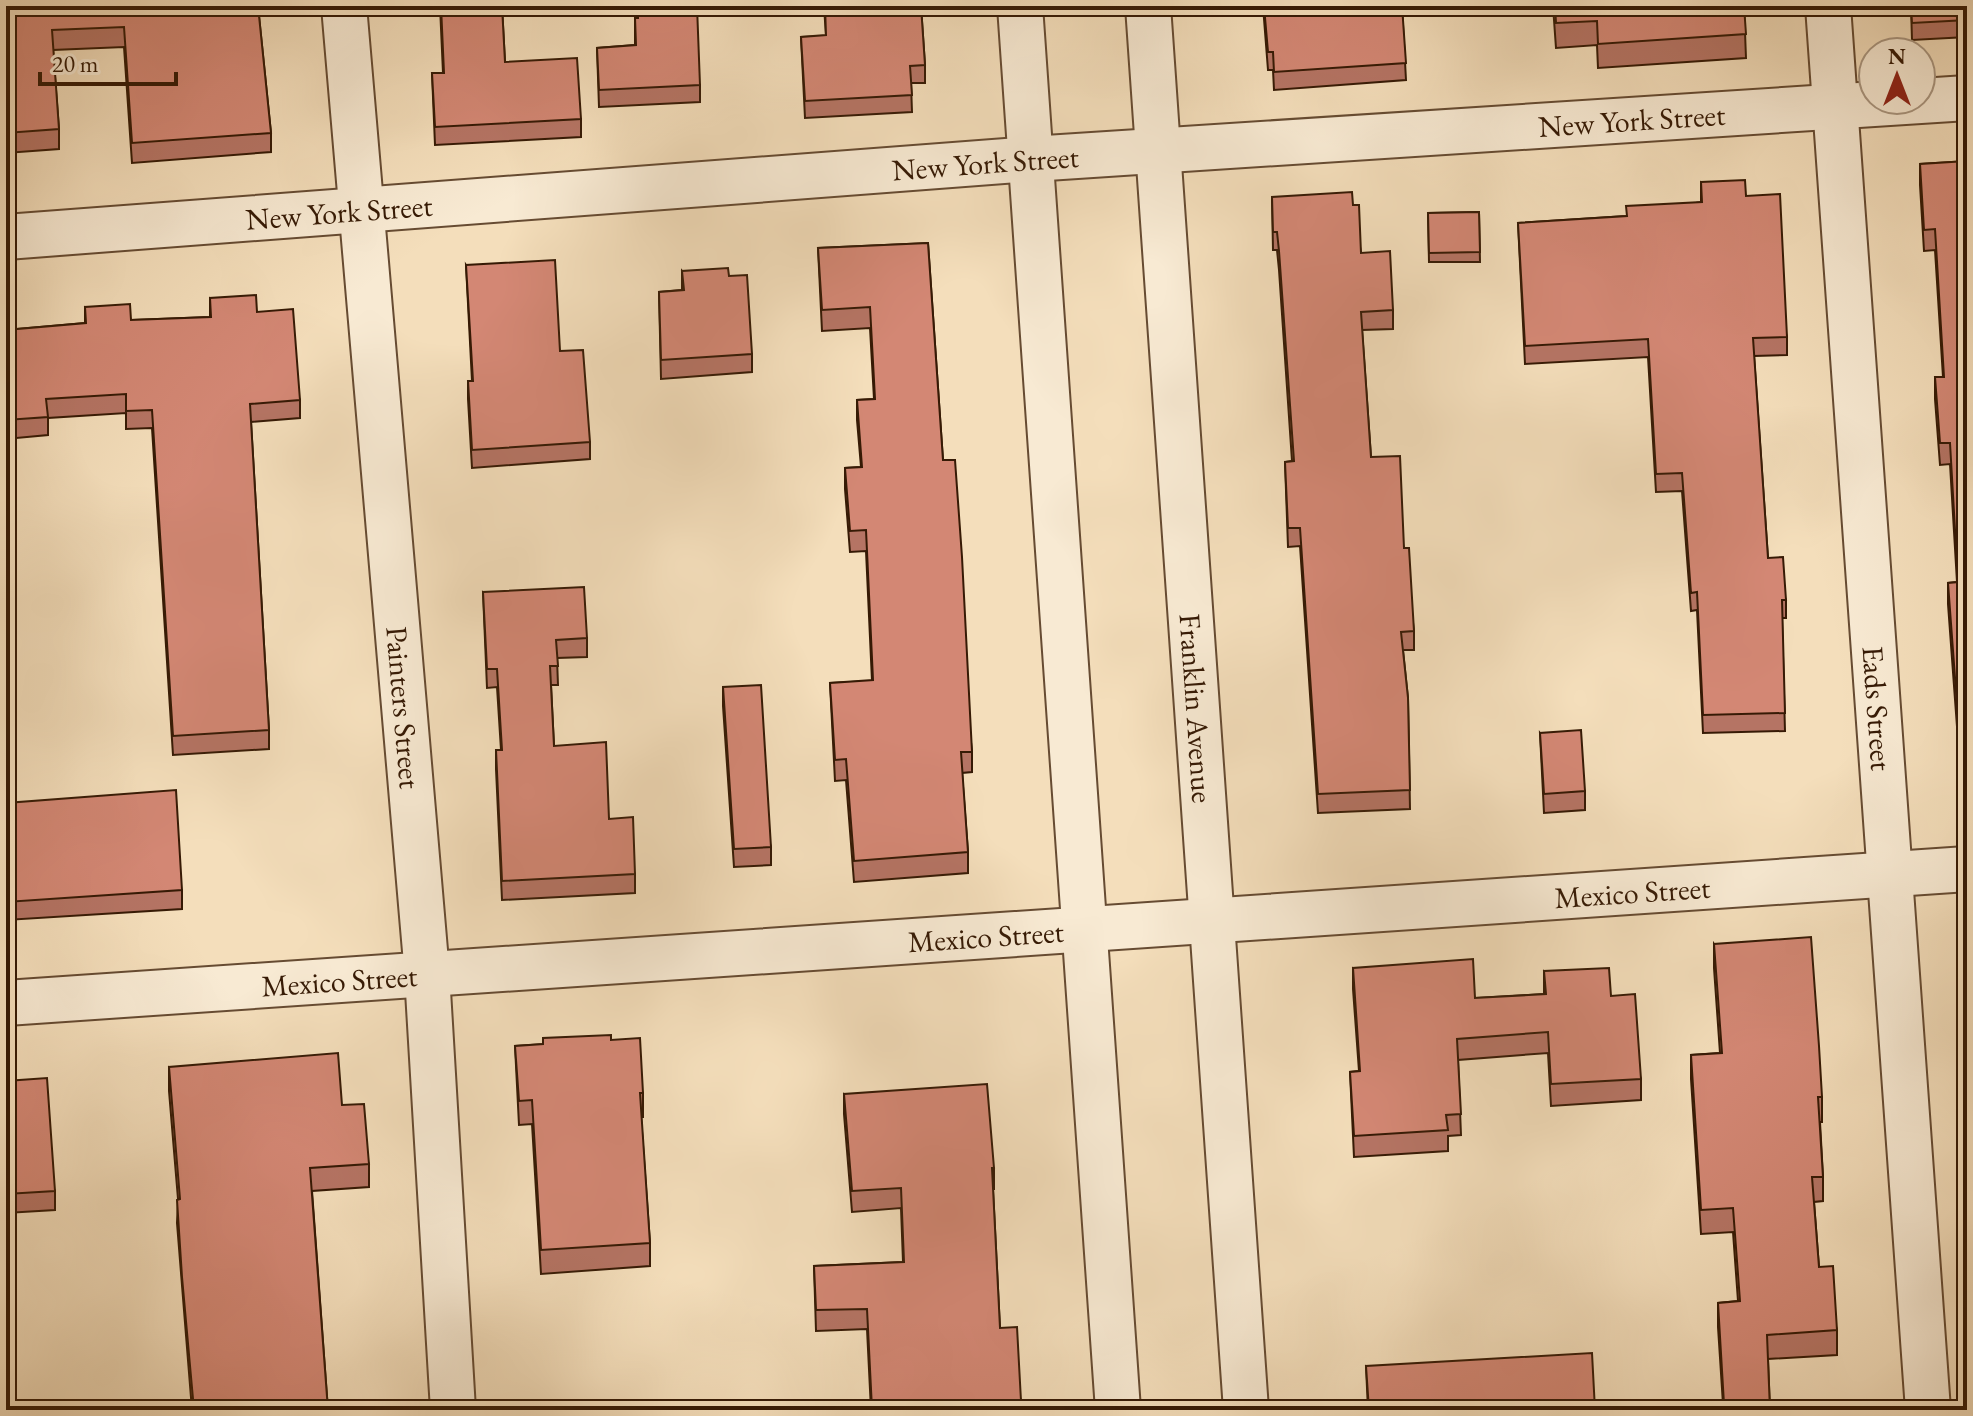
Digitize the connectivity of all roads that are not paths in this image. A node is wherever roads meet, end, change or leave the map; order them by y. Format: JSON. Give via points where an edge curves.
{"nodes":[{"id":1,"x":344,"y":6,"type":"edge"},
{"id":2,"x":1020,"y":6,"type":"edge"},
{"id":3,"x":1148,"y":6,"type":"edge"},
{"id":4,"x":1828,"y":6,"type":"edge"},
{"id":5,"x":1967,"y":98,"type":"edge"},
{"id":6,"x":1835,"y":107,"type":"junction"},
{"id":7,"x":1158,"y":151,"type":"junction"},
{"id":8,"x":1031,"y":159,"type":"junction"},
{"id":9,"x":360,"y":211,"type":"junction"},
{"id":10,"x":6,"y":237,"type":"edge"},
{"id":11,"x":1967,"y":869,"type":"edge"},
{"id":12,"x":1890,"y":874,"type":"junction"},
{"id":13,"x":1212,"y":920,"type":"junction"},
{"id":14,"x":1084,"y":929,"type":"junction"},
{"id":15,"x":427,"y":974,"type":"junction"},
{"id":16,"x":6,"y":1003,"type":"edge"},
{"id":17,"x":453,"y":1410,"type":"edge"},
{"id":18,"x":1118,"y":1410,"type":"edge"},
{"id":19,"x":1246,"y":1410,"type":"edge"},
{"id":20,"x":1928,"y":1410,"type":"edge"}],
"edges":[{"from":1,"to":9,"type":"street","name":"Painters Street"},
{"from":2,"to":8,"type":"street"},
{"from":3,"to":7,"type":"street","name":"Franklin Avenue"},
{"from":4,"to":6,"type":"street","name":"Eads Street"},
{"from":5,"to":6,"type":"street","name":"New York Street"},
{"from":6,"to":7,"type":"street","name":"New York Street"},
{"from":6,"to":12,"type":"street","name":"Eads Street"},
{"from":7,"to":8,"type":"street","name":"New York Street"},
{"from":7,"to":13,"type":"street","name":"Franklin Avenue"},
{"from":8,"to":9,"type":"street","name":"New York Street"},
{"from":8,"to":14,"type":"street"},
{"from":9,"to":10,"type":"street","name":"New York Street"},
{"from":9,"to":15,"type":"street","name":"Painters Street"},
{"from":11,"to":12,"type":"street","name":"Mexico Street"},
{"from":12,"to":13,"type":"street","name":"Mexico Street"},
{"from":12,"to":20,"type":"street","name":"Eads Street"},
{"from":13,"to":14,"type":"street","name":"Mexico Street"},
{"from":13,"to":19,"type":"street","name":"Franklin Avenue"},
{"from":14,"to":15,"type":"street","name":"Mexico Street"},
{"from":14,"to":18,"type":"street"},
{"from":15,"to":16,"type":"street","name":"Mexico Street"},
{"from":15,"to":17,"type":"street","name":"Painters Street"}]}
